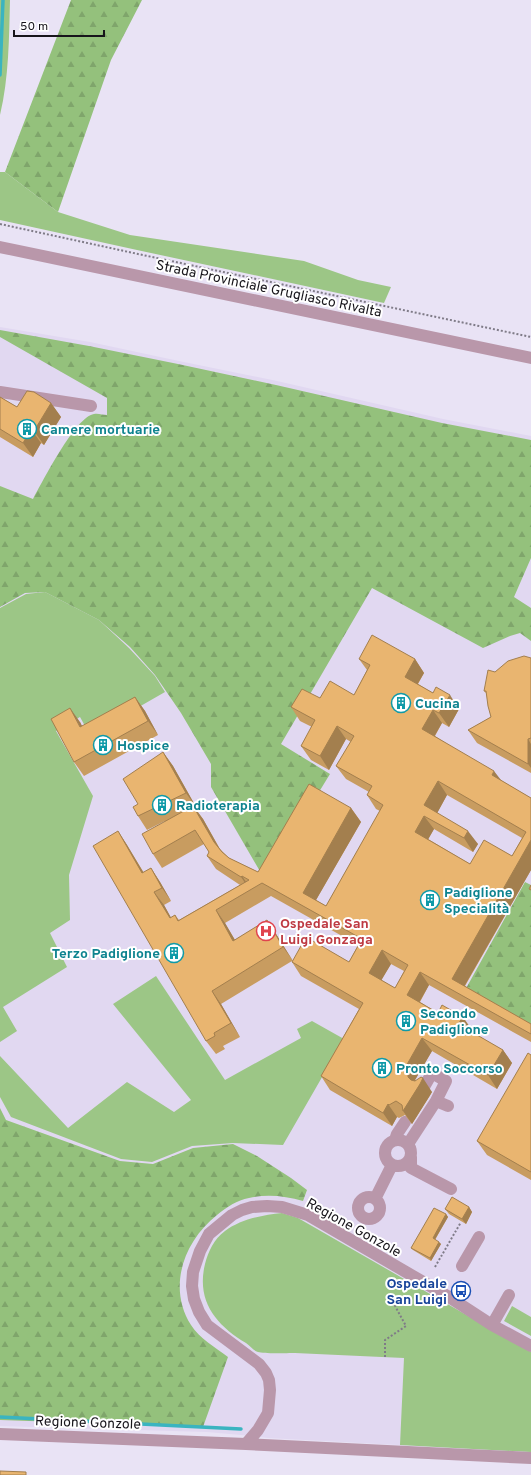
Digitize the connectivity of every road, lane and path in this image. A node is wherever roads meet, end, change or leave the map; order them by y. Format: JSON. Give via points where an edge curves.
{"nodes":[{"id":1,"x":0,"y":224,"type":"edge"},
{"id":2,"x":0,"y":247,"type":"edge"},
{"id":3,"x":531,"y":337,"type":"edge"},
{"id":4,"x":531,"y":358,"type":"edge"},
{"id":5,"x":0,"y":392,"type":"edge"},
{"id":6,"x":91,"y":406,"type":"dead end"},
{"id":7,"x":424,"y":1087,"type":"edge"},
{"id":8,"x":436,"y":1101,"type":"junction"},
{"id":9,"x":448,"y":1106,"type":"dead end"},
{"id":10,"x":405,"y":1122,"type":"edge"},
{"id":11,"x":395,"y":1140,"type":"junction"},
{"id":12,"x":408,"y":1144,"type":"junction"},
{"id":13,"x":411,"y":1157,"type":"junction"},
{"id":14,"x":392,"y":1165,"type":"junction"},
{"id":15,"x":452,"y":1189,"type":"dead end"},
{"id":16,"x":375,"y":1199,"type":"dead end"},
{"id":17,"x":461,"y":1222,"type":"edge"},
{"id":18,"x":479,"y":1237,"type":"dead end"},
{"id":19,"x":462,"y":1266,"type":"dead end"},
{"id":20,"x":435,"y":1267,"type":"dead end"},
{"id":21,"x":422,"y":1290,"type":"dead end"},
{"id":22,"x":509,"y":1295,"type":"dead end"},
{"id":23,"x":492,"y":1325,"type":"junction"},
{"id":24,"x":531,"y":1346,"type":"edge"},
{"id":25,"x":385,"y":1357,"type":"dead end"},
{"id":26,"x":0,"y":1434,"type":"edge"},
{"id":27,"x":246,"y":1444,"type":"junction"},
{"id":28,"x":531,"y":1458,"type":"edge"}],
"edges":[{"from":1,"to":3,"type":"path"},
{"from":2,"to":4,"type":"street","name":"Strada Provinciale Grugliasco Rivalta"},
{"from":5,"to":6,"type":"street"},
{"from":7,"to":8,"type":"street","via":[[432,1073],[446,1081]]},
{"from":8,"to":9,"type":"street"},
{"from":8,"to":12,"type":"street"},
{"from":10,"to":11,"type":"street"},
{"from":11,"to":12,"type":"street"},
{"from":11,"to":14,"type":"street","via":[[386,1149],[386,1158]]},
{"from":12,"to":13,"type":"street","via":[[412,1152]]},
{"from":13,"to":14,"type":"street","via":[[404,1165]]},
{"from":13,"to":15,"type":"street","via":[[411,1168]]},
{"from":14,"to":16,"type":"street"},
{"from":17,"to":20,"type":"path"},
{"from":18,"to":19,"type":"street"},
{"from":21,"to":25,"type":"path","via":[[415,1298],[394,1304],[406,1326],[385,1340]]},
{"from":22,"to":23,"type":"street"},
{"from":23,"to":24,"type":"street","name":"Regione Gonzole"},
{"from":23,"to":27,"type":"street","name":"Regione Gonzole","via":[[308,1215],[282,1207],[267,1206],[252,1207],[232,1215],[209,1234],[193,1272],[192,1286],[194,1299],[207,1325],[259,1364],[269,1380],[268,1414]]},
{"from":26,"to":27,"type":"street","name":"Regione Gonzole"},
{"from":27,"to":28,"type":"street","name":"Regione Gonzole"}]}
